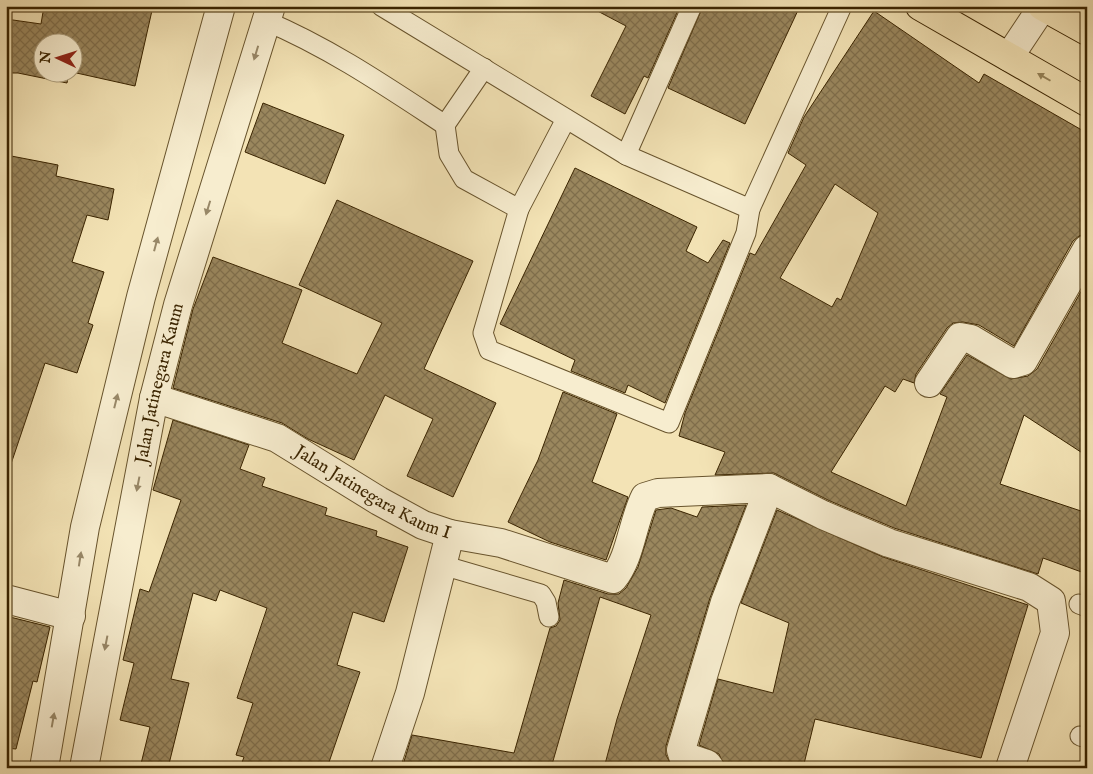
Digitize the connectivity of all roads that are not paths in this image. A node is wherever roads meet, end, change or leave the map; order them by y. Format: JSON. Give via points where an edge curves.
{"nodes":[{"id":1,"x":221,"y":6,"type":"edge"},
{"id":2,"x":381,"y":6,"type":"edge"},
{"id":3,"x":692,"y":6,"type":"edge"},
{"id":4,"x":842,"y":6,"type":"edge"},
{"id":5,"x":920,"y":6,"type":"edge"},
{"id":6,"x":1043,"y":6,"type":"edge"},
{"id":7,"x":268,"y":14,"type":"edge"},
{"id":8,"x":1079,"y":21,"type":"edge"},
{"id":9,"x":1009,"y":57,"type":"junction"},
{"id":10,"x":484,"y":68,"type":"junction"},
{"id":11,"x":1087,"y":102,"type":"edge"},
{"id":12,"x":566,"y":120,"type":"junction"},
{"id":13,"x":445,"y":125,"type":"junction"},
{"id":14,"x":626,"y":156,"type":"junction"},
{"id":15,"x":518,"y":209,"type":"junction"},
{"id":16,"x":750,"y":209,"type":"junction"},
{"id":17,"x":1087,"y":249,"type":"edge"},
{"id":18,"x":141,"y":298,"type":"junction"},
{"id":19,"x":178,"y":305,"type":"junction"},
{"id":20,"x":929,"y":383,"type":"dead end"},
{"id":21,"x":154,"y":398,"type":"junction"},
{"id":22,"x":769,"y":488,"type":"junction"},
{"id":23,"x":450,"y":534,"type":"junction"},
{"id":24,"x":442,"y":565,"type":"junction"},
{"id":25,"x":6,"y":598,"type":"edge"},
{"id":26,"x":70,"y":616,"type":"junction"},
{"id":27,"x":549,"y":618,"type":"dead end"},
{"id":28,"x":44,"y":768,"type":"edge"},
{"id":29,"x":84,"y":768,"type":"edge"},
{"id":30,"x":385,"y":768,"type":"edge"},
{"id":31,"x":710,"y":768,"type":"edge"},
{"id":32,"x":1010,"y":768,"type":"edge"}],
"edges":[{"from":18,"to":1,"type":"street","one_way":true},
{"from":2,"to":10,"type":"lane"},
{"from":3,"to":14,"type":"lane"},
{"from":4,"to":16,"type":"lane"},
{"from":5,"to":9,"type":"main road"},
{"from":6,"to":8,"type":"main road"},
{"from":6,"to":9,"type":"street"},
{"from":7,"to":13,"type":"lane"},
{"from":7,"to":19,"type":"street","name":"Jalan Jatinegara Kaum","one_way":true},
{"from":11,"to":9,"type":"main road","one_way":true},
{"from":10,"to":12,"type":"lane"},
{"from":10,"to":13,"type":"lane"},
{"from":12,"to":14,"type":"lane"},
{"from":12,"to":15,"type":"lane"},
{"from":13,"to":15,"type":"lane","via":[[449,154],[464,179]]},
{"from":14,"to":16,"type":"lane"},
{"from":15,"to":16,"type":"lane","via":[[483,333],[489,350],[669,423],[746,233]]},
{"from":17,"to":20,"type":"street","via":[[1023,361],[1013,364],[971,339],[960,338]]},
{"from":18,"to":19,"type":"street"},
{"from":26,"to":18,"type":"street","one_way":true,"via":[[85,527]]},
{"from":19,"to":21,"type":"street","name":"Jalan Jatinegara Kaum"},
{"from":21,"to":23,"type":"street","name":"Jalan Jatinegara Kaum I","via":[[277,438],[379,501],[423,525]]},
{"from":21,"to":29,"type":"street","name":"Jalan Jatinegara Kaum","one_way":true},
{"from":22,"to":23,"type":"street","via":[[658,493],[645,497],[620,570],[613,580],[501,543]]},
{"from":22,"to":31,"type":"street","via":[[725,602],[681,750],[683,756],[708,764]]},
{"from":22,"to":32,"type":"street","via":[[889,543],[1029,587],[1051,601],[1055,633]]},
{"from":23,"to":24,"type":"street","name":"Jalan Jatinegara Kaum I"},
{"from":24,"to":27,"type":"lane","via":[[541,594]]},
{"from":24,"to":30,"type":"street","name":"Jalan Jatinegara Kaum I","via":[[410,693]]},
{"from":25,"to":26,"type":"street"},
{"from":28,"to":26,"type":"street","one_way":true}]}
